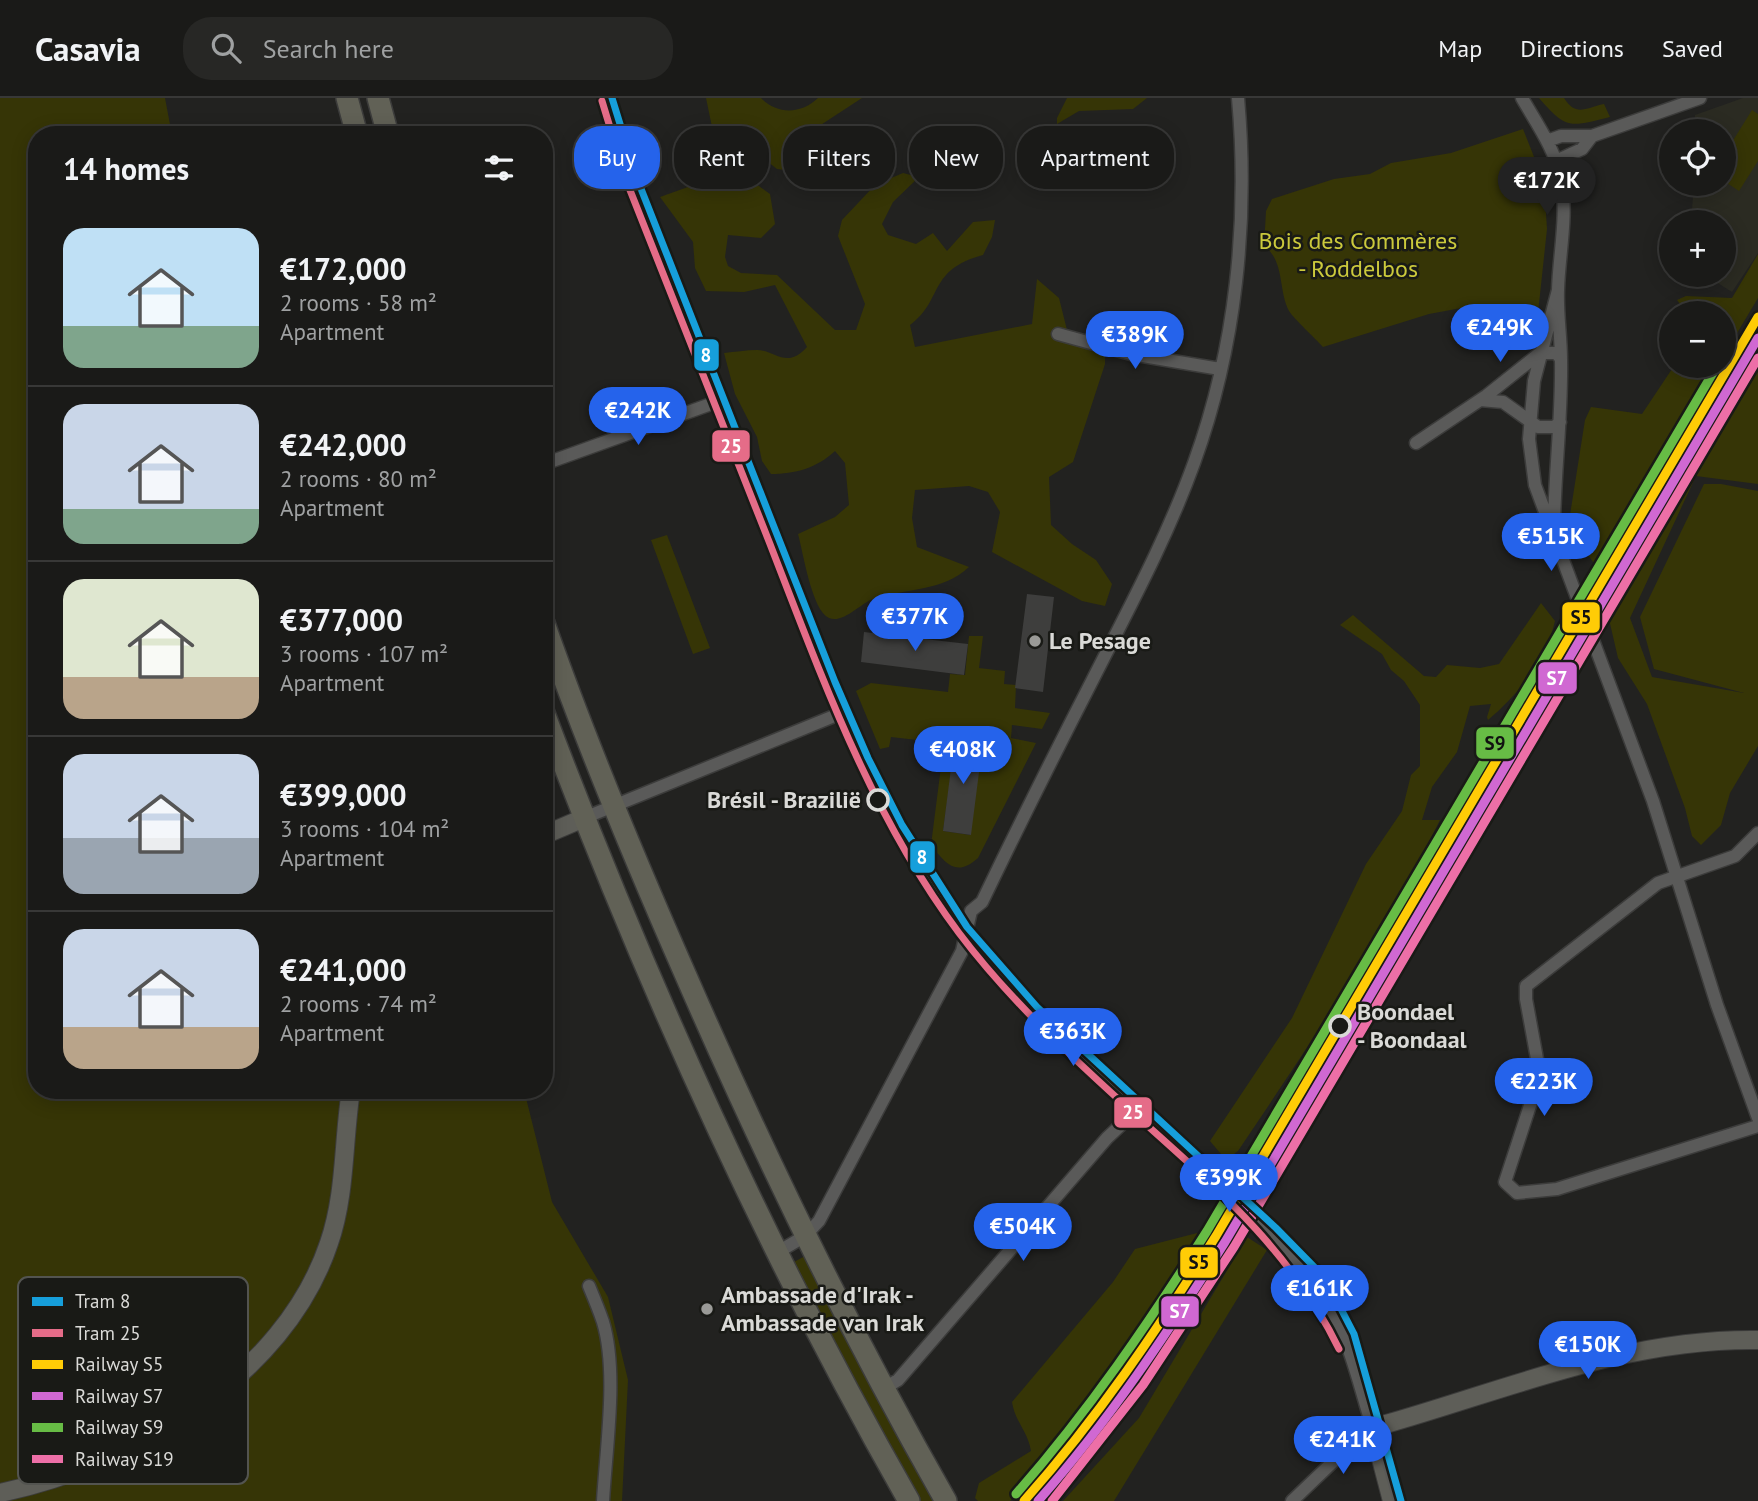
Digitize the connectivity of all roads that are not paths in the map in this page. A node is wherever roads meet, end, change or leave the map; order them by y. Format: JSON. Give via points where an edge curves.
{"nodes":[{"id":1,"x":347,"y":98,"type":"edge"},
{"id":2,"x":379,"y":98,"type":"edge"},
{"id":3,"x":609,"y":98,"type":"edge"},
{"id":4,"x":1238,"y":98,"type":"edge"},
{"id":5,"x":1522,"y":98,"type":"edge"},
{"id":6,"x":1700,"y":98,"type":"edge"},
{"id":7,"x":355,"y":126,"type":"edge"},
{"id":8,"x":386,"y":126,"type":"edge"},
{"id":9,"x":1592,"y":136,"type":"junction"},
{"id":10,"x":1548,"y":141,"type":"junction"},
{"id":11,"x":1556,"y":161,"type":"junction"},
{"id":12,"x":1558,"y":290,"type":"junction"},
{"id":13,"x":1058,"y":334,"type":"dead end"},
{"id":14,"x":1540,"y":353,"type":"junction"},
{"id":15,"x":1561,"y":359,"type":"junction"},
{"id":16,"x":1220,"y":369,"type":"junction"},
{"id":17,"x":722,"y":400,"type":"junction"},
{"id":18,"x":1480,"y":400,"type":"junction"},
{"id":19,"x":1530,"y":421,"type":"junction"},
{"id":20,"x":1560,"y":422,"type":"junction"},
{"id":21,"x":1416,"y":443,"type":"dead end"},
{"id":22,"x":553,"y":461,"type":"edge"},
{"id":23,"x":1555,"y":471,"type":"junction"},
{"id":24,"x":1534,"y":473,"type":"junction"},
{"id":25,"x":1554,"y":532,"type":"junction"},
{"id":26,"x":553,"y":647,"type":"edge"},
{"id":27,"x":844,"y":712,"type":"junction"},
{"id":28,"x":553,"y":737,"type":"edge"},
{"id":29,"x":614,"y":806,"type":"junction"},
{"id":30,"x":584,"y":818,"type":"junction"},
{"id":31,"x":553,"y":831,"type":"edge"},
{"id":32,"x":1758,"y":833,"type":"edge"},
{"id":33,"x":1677,"y":875,"type":"junction"},
{"id":34,"x":966,"y":931,"type":"junction"},
{"id":35,"x":349,"y":1099,"type":"edge"},
{"id":36,"x":1139,"y":1108,"type":"junction"},
{"id":37,"x":1758,"y":1118,"type":"edge"},
{"id":38,"x":1758,"y":1126,"type":"edge"},
{"id":39,"x":805,"y":1236,"type":"junction"},
{"id":40,"x":778,"y":1252,"type":"junction"},
{"id":41,"x":589,"y":1286,"type":"dead end"},
{"id":42,"x":1758,"y":1340,"type":"edge"},
{"id":43,"x":248,"y":1366,"type":"edge"},
{"id":44,"x":883,"y":1389,"type":"junction"},
{"id":45,"x":1375,"y":1436,"type":"junction"},
{"id":46,"x":40,"y":1484,"type":"edge"},
{"id":47,"x":0,"y":1493,"type":"edge"},
{"id":48,"x":603,"y":1501,"type":"edge"},
{"id":49,"x":909,"y":1501,"type":"edge"},
{"id":50,"x":946,"y":1501,"type":"edge"},
{"id":51,"x":1292,"y":1501,"type":"edge"},
{"id":52,"x":1392,"y":1501,"type":"edge"}],
"edges":[{"from":1,"to":7,"type":"main road"},
{"from":2,"to":8,"type":"main road"},
{"from":3,"to":17,"type":"street","via":[[634,177]]},
{"from":4,"to":16,"type":"street","via":[[1240,237]]},
{"from":5,"to":10,"type":"street"},
{"from":6,"to":9,"type":"street"},
{"from":9,"to":10,"type":"street","via":[[1561,136]]},
{"from":9,"to":11,"type":"street","via":[[1582,149]]},
{"from":10,"to":11,"type":"street"},
{"from":11,"to":12,"type":"street","via":[[1564,224]]},
{"from":12,"to":14,"type":"street"},
{"from":12,"to":15,"type":"street"},
{"from":13,"to":16,"type":"street","via":[[1131,354]]},
{"from":14,"to":15,"type":"street","via":[[1556,353]]},
{"from":14,"to":18,"type":"street"},
{"from":14,"to":19,"type":"street"},
{"from":15,"to":20,"type":"street"},
{"from":16,"to":34,"type":"street","via":[[1202,440],[1171,521],[982,902],[971,911]]},
{"from":17,"to":22,"type":"street"},
{"from":17,"to":27,"type":"street"},
{"from":18,"to":19,"type":"street","via":[[1503,402]]},
{"from":18,"to":21,"type":"street"},
{"from":19,"to":20,"type":"street","via":[[1548,428]]},
{"from":19,"to":24,"type":"street"},
{"from":20,"to":23,"type":"street"},
{"from":23,"to":24,"type":"street","via":[[1547,481],[1537,479]]},
{"from":23,"to":25,"type":"street"},
{"from":24,"to":25,"type":"street"},
{"from":25,"to":33,"type":"street"},
{"from":26,"to":29,"type":"main road"},
{"from":27,"to":29,"type":"street"},
{"from":27,"to":34,"type":"street","via":[[897,827]]},
{"from":28,"to":30,"type":"main road"},
{"from":29,"to":30,"type":"street"},
{"from":29,"to":39,"type":"main road","via":[[710,1033]]},
{"from":30,"to":31,"type":"street"},
{"from":30,"to":40,"type":"main road","via":[[683,1050]]},
{"from":32,"to":33,"type":"street","via":[[1735,856]]},
{"from":33,"to":37,"type":"street"},
{"from":33,"to":38,"type":"street","via":[[1648,890],[1526,986],[1540,1075],[1505,1182],[1517,1193],[1557,1189]]},
{"from":34,"to":36,"type":"street","via":[[1035,1009]]},
{"from":34,"to":39,"type":"street","via":[[962,951],[819,1221]]},
{"from":35,"to":43,"type":"street","via":[[342,1184],[329,1244],[309,1288]]},
{"from":36,"to":44,"type":"street","via":[[1107,1138],[898,1380]]},
{"from":36,"to":45,"type":"street","via":[[1257,1217],[1305,1269],[1331,1308],[1347,1345]]},
{"from":39,"to":40,"type":"street"},
{"from":39,"to":44,"type":"main road"},
{"from":40,"to":49,"type":"main road"},
{"from":41,"to":48,"type":"street","via":[[603,1323],[608,1356]]},
{"from":42,"to":45,"type":"street","via":[[1690,1342],[1623,1352],[1386,1424]]},
{"from":44,"to":50,"type":"main road"},
{"from":45,"to":51,"type":"street","via":[[1366,1446],[1338,1457]]},
{"from":45,"to":52,"type":"street"},
{"from":46,"to":47,"type":"street"}]}
